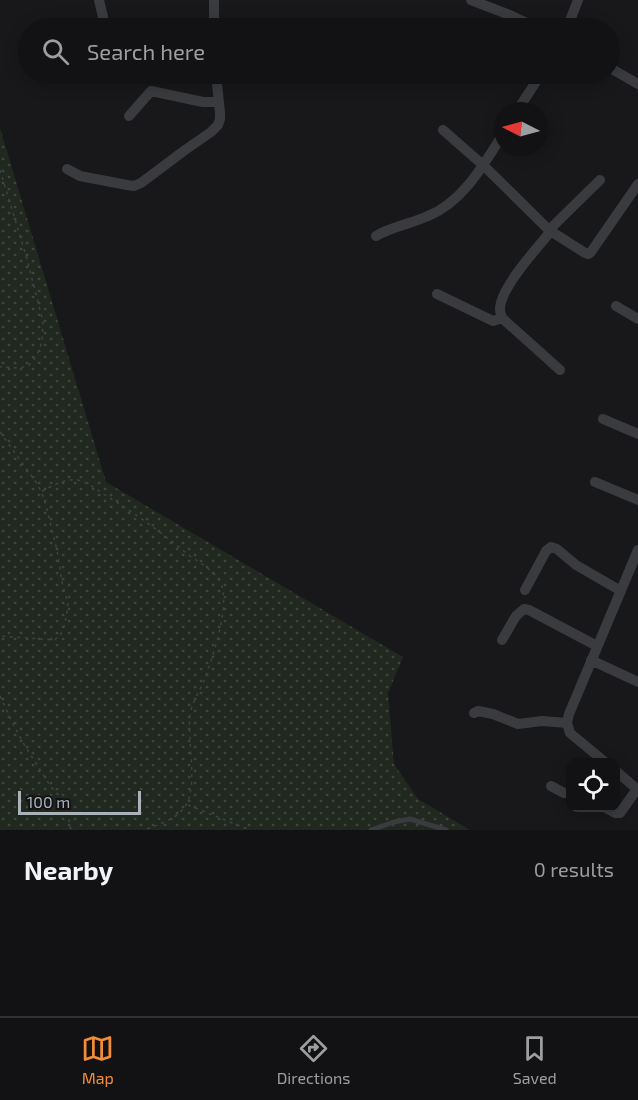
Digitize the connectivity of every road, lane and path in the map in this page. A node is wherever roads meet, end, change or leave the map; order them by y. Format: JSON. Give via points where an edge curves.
{"nodes":[{"id":1,"x":99,"y":0,"type":"edge"},
{"id":2,"x":214,"y":0,"type":"edge"},
{"id":3,"x":471,"y":0,"type":"edge"},
{"id":4,"x":578,"y":0,"type":"edge"},
{"id":5,"x":103,"y":18,"type":"edge"},
{"id":6,"x":214,"y":18,"type":"edge"},
{"id":7,"x":516,"y":18,"type":"edge"},
{"id":8,"x":571,"y":18,"type":"edge"},
{"id":9,"x":620,"y":74,"type":"edge"},
{"id":10,"x":217,"y":84,"type":"edge"},
{"id":11,"x":535,"y":84,"type":"edge"},
{"id":12,"x":638,"y":84,"type":"edge"},
{"id":13,"x":218,"y":102,"type":"junction"},
{"id":14,"x":523,"y":102,"type":"edge"},
{"id":15,"x":129,"y":116,"type":"dead end"},
{"id":16,"x":443,"y":130,"type":"dead end"},
{"id":17,"x":494,"y":148,"type":"edge"},
{"id":18,"x":483,"y":165,"type":"junction"},
{"id":19,"x":67,"y":169,"type":"dead end"},
{"id":20,"x":0,"y":170,"type":"edge"},
{"id":21,"x":600,"y":180,"type":"dead end"},
{"id":22,"x":638,"y":184,"type":"edge"},
{"id":23,"x":550,"y":231,"type":"junction"},
{"id":24,"x":376,"y":236,"type":"dead end"},
{"id":25,"x":436,"y":294,"type":"dead end"},
{"id":26,"x":616,"y":306,"type":"dead end"},
{"id":27,"x":502,"y":318,"type":"junction"},
{"id":28,"x":638,"y":320,"type":"edge"},
{"id":29,"x":0,"y":367,"type":"edge"},
{"id":30,"x":560,"y":370,"type":"dead end"},
{"id":31,"x":603,"y":419,"type":"dead end"},
{"id":32,"x":0,"y":432,"type":"edge"},
{"id":33,"x":638,"y":434,"type":"edge"},
{"id":34,"x":594,"y":482,"type":"dead end"},
{"id":35,"x":42,"y":491,"type":"dead end"},
{"id":36,"x":638,"y":500,"type":"edge"},
{"id":37,"x":638,"y":550,"type":"edge"},
{"id":38,"x":525,"y":590,"type":"dead end"},
{"id":39,"x":621,"y":591,"type":"junction"},
{"id":40,"x":0,"y":636,"type":"edge"},
{"id":41,"x":502,"y":640,"type":"dead end"},
{"id":42,"x":597,"y":646,"type":"junction"},
{"id":43,"x":591,"y":660,"type":"junction"},
{"id":44,"x":638,"y":682,"type":"edge"},
{"id":45,"x":0,"y":696,"type":"edge"},
{"id":46,"x":474,"y":713,"type":"dead end"},
{"id":47,"x":567,"y":723,"type":"junction"},
{"id":48,"x":600,"y":758,"type":"edge"},
{"id":49,"x":620,"y":775,"type":"edge"},
{"id":50,"x":551,"y":786,"type":"dead end"},
{"id":51,"x":638,"y":790,"type":"edge"},
{"id":52,"x":566,"y":793,"type":"edge"},
{"id":53,"x":187,"y":804,"type":"junction"},
{"id":54,"x":614,"y":812,"type":"edge"},
{"id":55,"x":71,"y":830,"type":"edge"},
{"id":56,"x":143,"y":830,"type":"edge"},
{"id":57,"x":250,"y":830,"type":"edge"},
{"id":58,"x":371,"y":830,"type":"edge"},
{"id":59,"x":446,"y":830,"type":"edge"}],
"edges":[{"from":1,"to":5,"type":"street"},
{"from":2,"to":6,"type":"street"},
{"from":3,"to":7,"type":"street"},
{"from":4,"to":8,"type":"street"},
{"from":9,"to":12,"type":"street"},
{"from":10,"to":13,"type":"street"},
{"from":11,"to":14,"type":"street"},
{"from":13,"to":15,"type":"street","via":[[151,91]]},
{"from":13,"to":19,"type":"street","via":[[220,119],[212,132],[141,183],[127,185],[80,176]]},
{"from":16,"to":18,"type":"street"},
{"from":17,"to":18,"type":"street"},
{"from":18,"to":23,"type":"street"},
{"from":18,"to":24,"type":"street","via":[[456,198],[436,212]]},
{"from":20,"to":29,"type":"path","via":[[43,322],[42,342],[29,365]]},
{"from":21,"to":23,"type":"street"},
{"from":22,"to":23,"type":"street","via":[[588,254]]},
{"from":23,"to":27,"type":"street","via":[[513,280],[500,305]]},
{"from":25,"to":27,"type":"street","via":[[493,321]]},
{"from":26,"to":28,"type":"street"},
{"from":27,"to":30,"type":"street"},
{"from":31,"to":33,"type":"street"},
{"from":32,"to":40,"type":"path","via":[[44,498],[68,604],[65,624],[54,640]]},
{"from":34,"to":36,"type":"street"},
{"from":35,"to":53,"type":"path","via":[[66,480],[85,483],[129,510],[217,577],[223,591],[223,610],[190,713],[192,763]]},
{"from":37,"to":39,"type":"street"},
{"from":38,"to":39,"type":"street","via":[[551,547]]},
{"from":39,"to":42,"type":"street"},
{"from":41,"to":42,"type":"street","via":[[524,609]]},
{"from":42,"to":43,"type":"street"},
{"from":43,"to":44,"type":"street"},
{"from":43,"to":47,"type":"street"},
{"from":45,"to":55,"type":"path","via":[[25,746],[65,802]]},
{"from":46,"to":47,"type":"street","via":[[493,714],[518,724]]},
{"from":47,"to":48,"type":"street","via":[[570,733]]},
{"from":49,"to":51,"type":"street"},
{"from":50,"to":52,"type":"street"},
{"from":51,"to":54,"type":"street","via":[[620,813]]},
{"from":53,"to":56,"type":"path","via":[[180,813]]},
{"from":53,"to":57,"type":"path"},
{"from":58,"to":59,"type":"lane","via":[[410,819]]}]}
